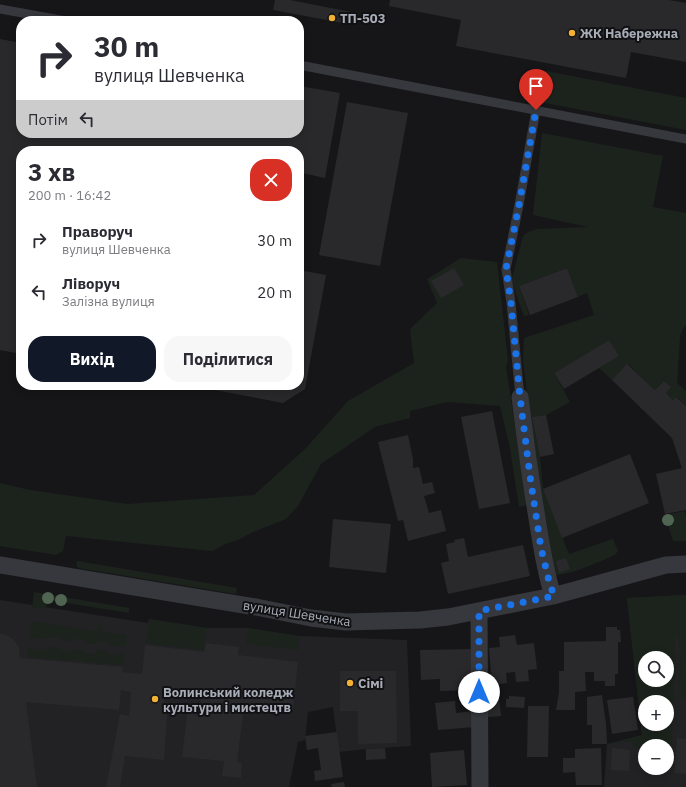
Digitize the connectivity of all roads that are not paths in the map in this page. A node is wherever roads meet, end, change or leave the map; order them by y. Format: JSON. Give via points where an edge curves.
{"nodes":[{"id":1,"x":0,"y":9,"type":"edge"},
{"id":2,"x":38,"y":16,"type":"edge"},
{"id":3,"x":304,"y":66,"type":"edge"},
{"id":4,"x":536,"y":110,"type":"junction"},
{"id":5,"x":686,"y":139,"type":"edge"},
{"id":6,"x":520,"y":397,"type":"joint"},
{"id":7,"x":686,"y":564,"type":"edge"},
{"id":8,"x":0,"y":565,"type":"edge"},
{"id":9,"x":554,"y":596,"type":"junction"},
{"id":10,"x":479,"y":611,"type":"junction"},
{"id":11,"x":480,"y":787,"type":"edge"}],
"edges":[{"from":1,"to":2,"type":"lane"},
{"from":3,"to":4,"type":"lane"},
{"from":4,"to":5,"type":"lane"},
{"from":4,"to":6,"type":"lane","via":[[506,269]]},
{"from":6,"to":9,"type":"street","via":[[541,548]]},
{"from":7,"to":9,"type":"street","name":"вулиця Шевченка","via":[[666,565]]},
{"from":8,"to":10,"type":"street","name":"вулиця Шевченка","via":[[346,622],[420,620]]},
{"from":9,"to":10,"type":"street","name":"вулиця Шевченка"},
{"from":10,"to":11,"type":"street"}]}
